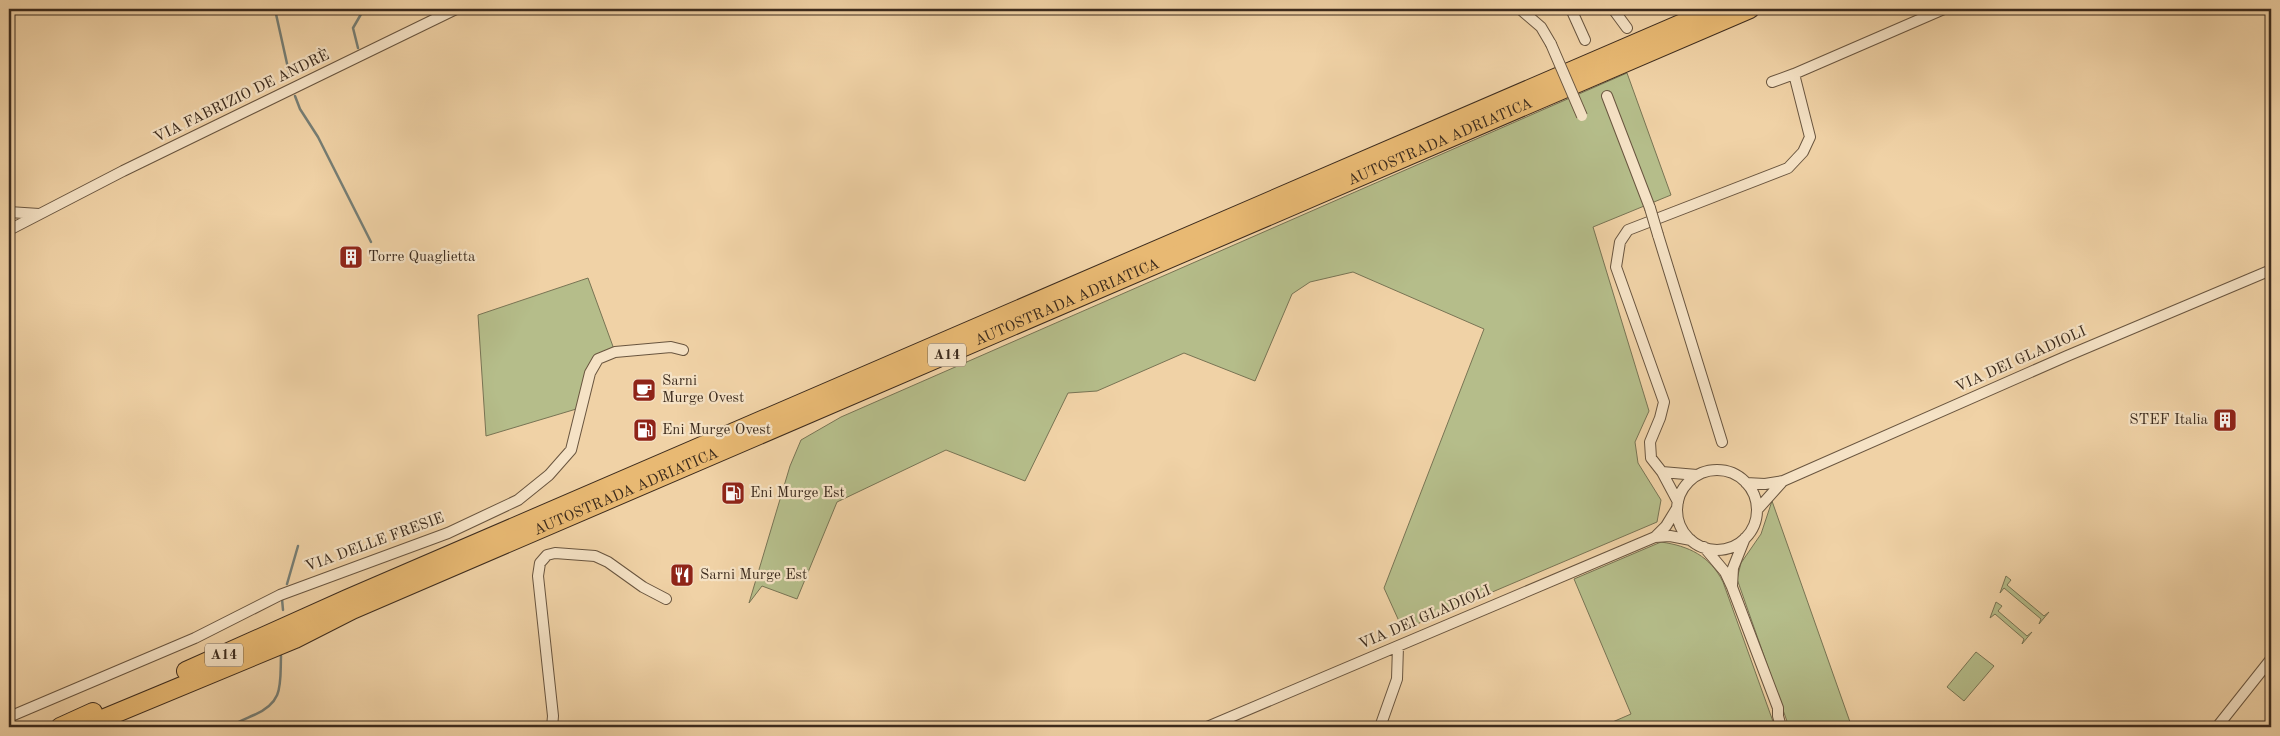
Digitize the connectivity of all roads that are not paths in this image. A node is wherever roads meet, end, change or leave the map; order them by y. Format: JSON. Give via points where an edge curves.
{"nodes":[{"id":1,"x":456,"y":9,"type":"edge"},
{"id":2,"x":1520,"y":9,"type":"edge"},
{"id":3,"x":1571,"y":9,"type":"edge"},
{"id":4,"x":1614,"y":9,"type":"edge"},
{"id":5,"x":1715,"y":9,"type":"edge"},
{"id":6,"x":1750,"y":9,"type":"edge"},
{"id":7,"x":1944,"y":9,"type":"edge"},
{"id":8,"x":1627,"y":28,"type":"dead end"},
{"id":9,"x":1585,"y":40,"type":"dead end"},
{"id":10,"x":1794,"y":74,"type":"junction"},
{"id":11,"x":1772,"y":82,"type":"dead end"},
{"id":12,"x":1607,"y":96,"type":"dead end"},
{"id":13,"x":1582,"y":116,"type":"dead end"},
{"id":14,"x":9,"y":212,"type":"edge"},
{"id":15,"x":42,"y":214,"type":"junction"},
{"id":16,"x":9,"y":230,"type":"edge"},
{"id":17,"x":2271,"y":270,"type":"edge"},
{"id":18,"x":683,"y":350,"type":"dead end"},
{"id":19,"x":1722,"y":442,"type":"dead end"},
{"id":20,"x":1662,"y":472,"type":"junction"},
{"id":21,"x":1697,"y":475,"type":"junction"},
{"id":22,"x":1784,"y":481,"type":"junction"},
{"id":23,"x":1746,"y":483,"type":"junction"},
{"id":24,"x":1678,"y":505,"type":"junction"},
{"id":25,"x":1757,"y":510,"type":"junction"},
{"id":26,"x":1655,"y":537,"type":"junction"},
{"id":27,"x":1745,"y":538,"type":"junction"},
{"id":28,"x":1692,"y":540,"type":"junction"},
{"id":29,"x":1704,"y":547,"type":"junction"},
{"id":30,"x":1732,"y":587,"type":"junction"},
{"id":31,"x":666,"y":599,"type":"dead end"},
{"id":32,"x":1398,"y":646,"type":"junction"},
{"id":33,"x":2271,"y":659,"type":"edge"},
{"id":34,"x":100,"y":708,"type":"junction"},
{"id":35,"x":1778,"y":708,"type":"junction"},
{"id":36,"x":127,"y":710,"type":"junction"},
{"id":37,"x":9,"y":718,"type":"edge"},
{"id":38,"x":45,"y":727,"type":"edge"},
{"id":39,"x":60,"y":727,"type":"edge"},
{"id":40,"x":83,"y":727,"type":"edge"},
{"id":41,"x":98,"y":727,"type":"edge"},
{"id":42,"x":552,"y":727,"type":"edge"},
{"id":43,"x":1207,"y":727,"type":"edge"},
{"id":44,"x":1380,"y":727,"type":"edge"},
{"id":45,"x":1781,"y":727,"type":"edge"},
{"id":46,"x":1787,"y":727,"type":"edge"},
{"id":47,"x":2217,"y":727,"type":"edge"}],
"edges":[{"from":1,"to":15,"type":"street","name":"VIA FABRIZIO DE ANDRÈ","via":[[123,171]]},
{"from":2,"to":13,"type":"street","bridge":true,"via":[[1541,27],[1552,44]]},
{"from":3,"to":9,"type":"street"},
{"from":4,"to":8,"type":"street"},
{"from":5,"to":34,"type":"highway","name":"AUTOSTRADA ADRIATICA","number":"A14"},
{"from":6,"to":36,"type":"highway","name":"AUTOSTRADA ADRIATICA","number":"A14","via":[[352,610],[295,639]]},
{"from":7,"to":10,"type":"street"},
{"from":10,"to":11,"type":"street"},
{"from":10,"to":20,"type":"street","via":[[1810,137],[1804,152],[1788,168],[1628,230],[1620,242],[1616,267],[1664,402],[1650,442],[1651,458]]},
{"from":12,"to":19,"type":"street","bridge":true,"via":[[1650,208]]},
{"from":14,"to":15,"type":"street"},
{"from":15,"to":16,"type":"street","name":"VIA FABRIZIO DE ANDRÈ"},
{"from":17,"to":22,"type":"street","name":"VIA DEI GLADIOLI"},
{"from":18,"to":37,"type":"street","name":"VIA DELLE FRESIE","via":[[671,347],[615,352],[598,359],[590,373],[571,450],[549,475],[518,500],[448,533],[280,595],[195,638]]},
{"from":20,"to":21,"type":"street"},
{"from":20,"to":24,"type":"street"},
{"from":21,"to":23,"type":"street","name":"VIA DEI GLADIOLI","via":[[1718,470],[1730,472]]},
{"from":21,"to":24,"type":"street","name":"VIA DEI GLADIOLI","via":[[1687,484]]},
{"from":22,"to":23,"type":"street","name":"VIA DEI GLADIOLI"},
{"from":22,"to":25,"type":"street","name":"VIA DEI GLADIOLI"},
{"from":23,"to":25,"type":"street","via":[[1755,496]]},
{"from":24,"to":26,"type":"street","name":"VIA DEI GLADIOLI","via":[[1666,526]]},
{"from":24,"to":28,"type":"street","name":"VIA DEI GLADIOLI","via":[[1678,519]]},
{"from":25,"to":27,"type":"street","name":"VIA DEI GLADIOLI","via":[[1756,520]]},
{"from":26,"to":28,"type":"street","name":"VIA DEI GLADIOLI"},
{"from":26,"to":32,"type":"street","name":"VIA DEI GLADIOLI"},
{"from":27,"to":29,"type":"street","name":"VIA DEI GLADIOLI","via":[[1724,549]]},
{"from":27,"to":30,"type":"street","via":[[1733,568]]},
{"from":28,"to":29,"type":"street","name":"VIA DEI GLADIOLI"},
{"from":29,"to":30,"type":"street","via":[[1725,572]]},
{"from":30,"to":35,"type":"street"},
{"from":31,"to":42,"type":"street","via":[[602,558],[555,554],[543,558],[538,576]]},
{"from":32,"to":43,"type":"street","name":"VIA DEI GLADIOLI"},
{"from":32,"to":44,"type":"street","via":[[1397,679]]},
{"from":33,"to":47,"type":"street"},
{"from":34,"to":38,"type":"highway","number":"A14"},
{"from":34,"to":39,"type":"highway","name":"AUTOSTRADA ADRIATICA","number":"A14"},
{"from":35,"to":45,"type":"street"},
{"from":35,"to":46,"type":"street"},
{"from":36,"to":40,"type":"highway","number":"A14"},
{"from":36,"to":41,"type":"highway","number":"A14"}]}
